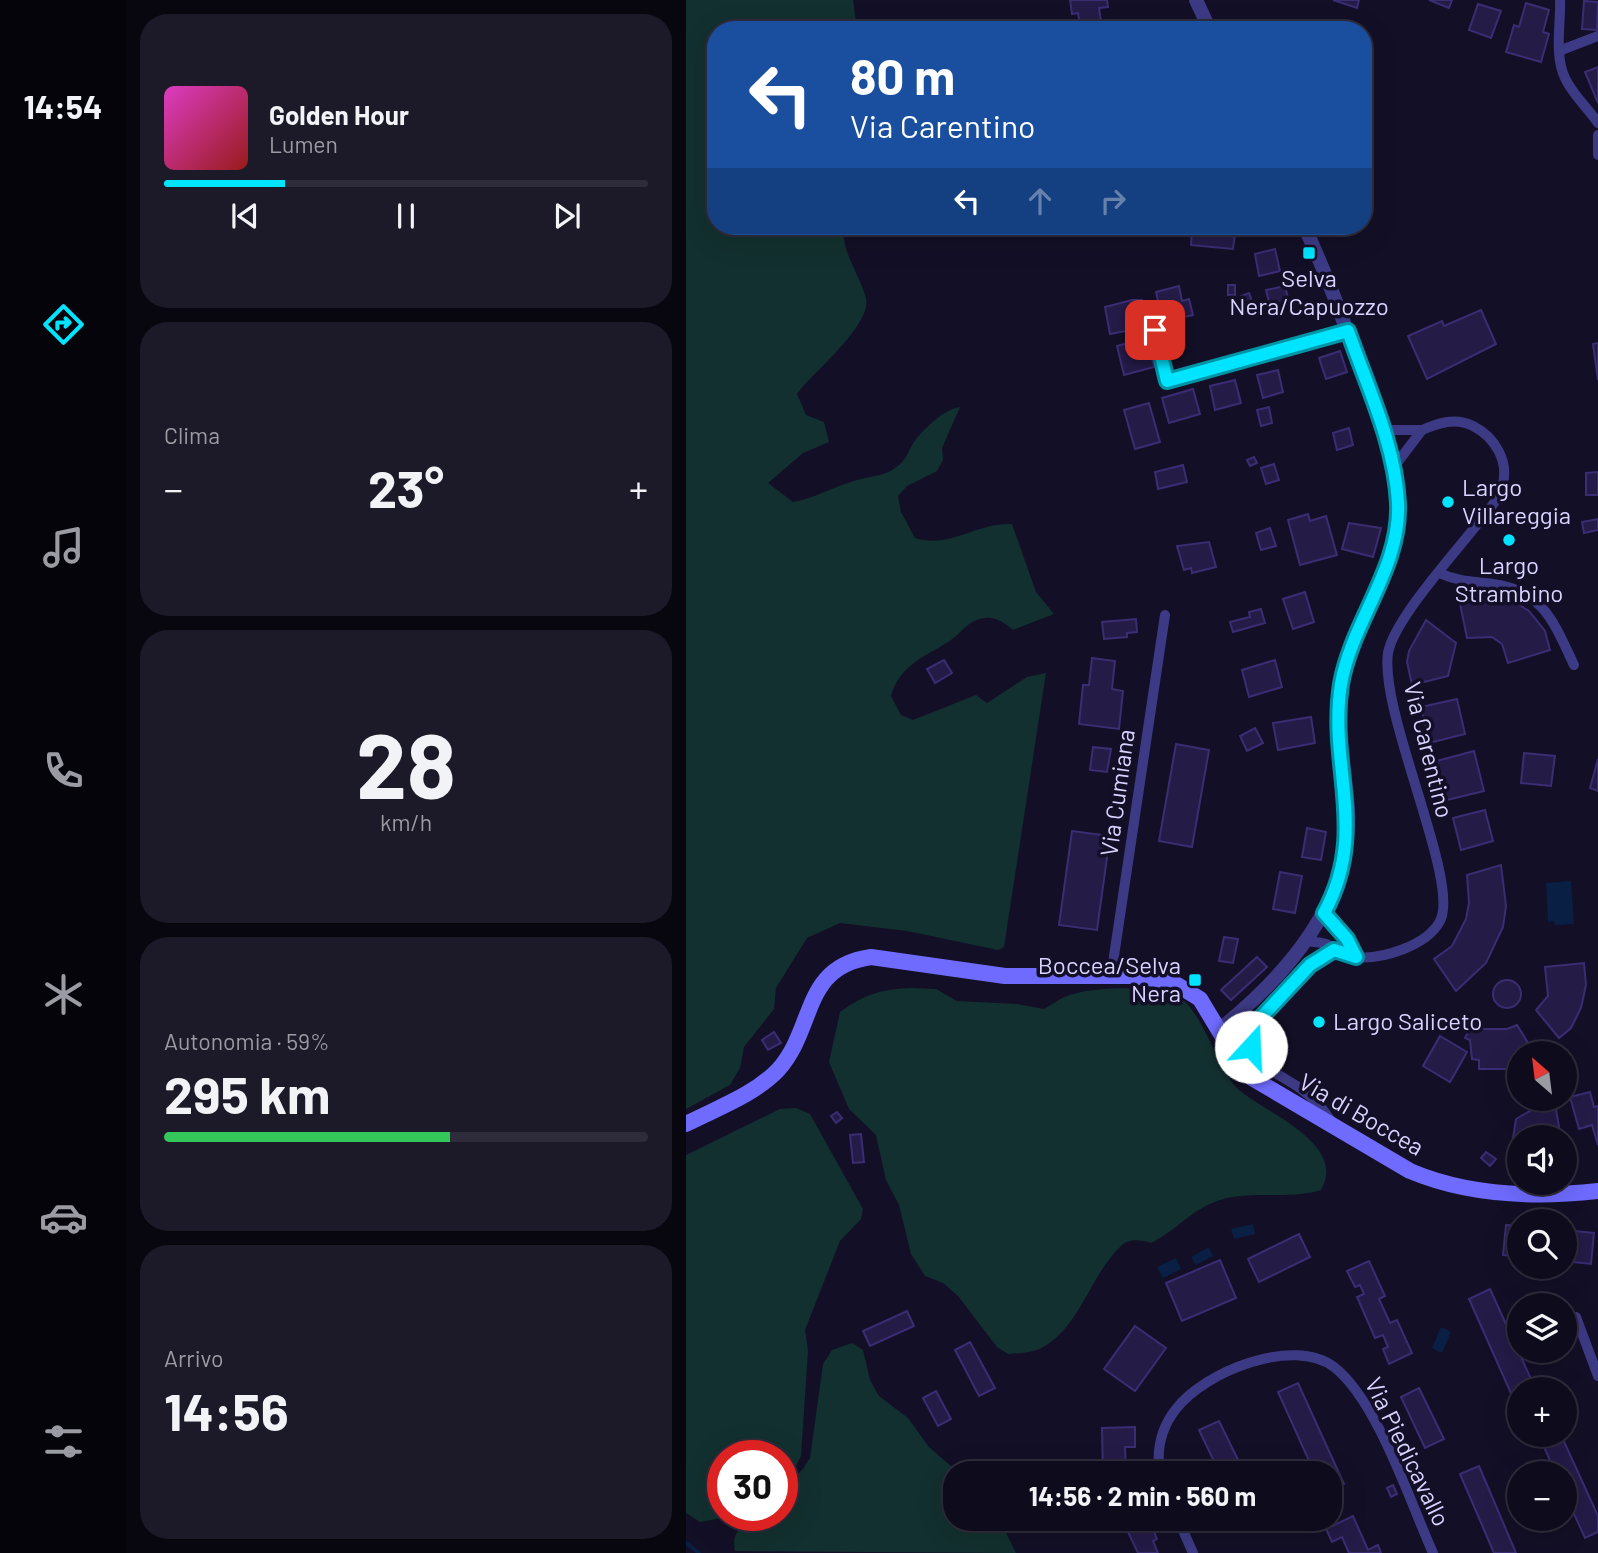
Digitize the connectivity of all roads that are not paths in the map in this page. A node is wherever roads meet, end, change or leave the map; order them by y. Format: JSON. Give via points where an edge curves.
{"nodes":[{"id":1,"x":1196,"y":0,"type":"edge"},
{"id":2,"x":1560,"y":0,"type":"edge"},
{"id":3,"x":1206,"y":21,"type":"edge"},
{"id":4,"x":1598,"y":36,"type":"edge"},
{"id":5,"x":1559,"y":51,"type":"junction"},
{"id":6,"x":1598,"y":122,"type":"edge"},
{"id":7,"x":1598,"y":135,"type":"edge"},
{"id":8,"x":1598,"y":155,"type":"edge"},
{"id":9,"x":1308,"y":235,"type":"edge"},
{"id":10,"x":1155,"y":330,"type":"dead end"},
{"id":11,"x":1348,"y":331,"type":"junction"},
{"id":12,"x":1382,"y":430,"type":"junction"},
{"id":13,"x":1422,"y":430,"type":"junction"},
{"id":14,"x":1394,"y":467,"type":"junction"},
{"id":15,"x":1439,"y":573,"type":"junction"},
{"id":16,"x":1166,"y":615,"type":"dead end"},
{"id":17,"x":1574,"y":665,"type":"dead end"},
{"id":18,"x":1324,"y":913,"type":"junction"},
{"id":19,"x":1305,"y":941,"type":"junction"},
{"id":20,"x":1334,"y":950,"type":"junction"},
{"id":21,"x":1356,"y":957,"type":"junction"},
{"id":22,"x":1111,"y":976,"type":"junction"},
{"id":23,"x":1220,"y":1029,"type":"junction"},
{"id":24,"x":686,"y":1124,"type":"edge"},
{"id":25,"x":1333,"y":1124,"type":"junction"},
{"id":26,"x":1598,"y":1191,"type":"edge"},
{"id":27,"x":1577,"y":1320,"type":"edge"},
{"id":28,"x":1598,"y":1377,"type":"edge"},
{"id":29,"x":1160,"y":1461,"type":"edge"},
{"id":30,"x":1183,"y":1531,"type":"edge"},
{"id":31,"x":1193,"y":1553,"type":"edge"},
{"id":32,"x":1433,"y":1553,"type":"edge"}],
"edges":[{"from":1,"to":3,"type":"street"},
{"from":2,"to":5,"type":"street"},
{"from":4,"to":5,"type":"street"},
{"from":5,"to":6,"type":"street","via":[[1566,81]]},
{"from":7,"to":8,"type":"street"},
{"from":9,"to":11,"type":"street"},
{"from":10,"to":11,"type":"street","via":[[1167,381]]},
{"from":11,"to":12,"type":"street"},
{"from":12,"to":13,"type":"street","name":"Via Carentino"},
{"from":12,"to":14,"type":"street"},
{"from":13,"to":14,"type":"street"},
{"from":13,"to":15,"type":"street","name":"Via Carentino","via":[[1446,422],[1469,424],[1494,442],[1504,469],[1497,497]]},
{"from":14,"to":18,"type":"street","via":[[1398,507],[1390,556],[1355,633],[1341,687],[1346,839],[1341,878]]},
{"from":15,"to":17,"type":"street","via":[[1461,583],[1496,584],[1531,595],[1553,621]]},
{"from":15,"to":21,"type":"street","name":"Via Carentino","via":[[1395,634],[1387,673],[1438,873],[1443,914],[1432,932],[1411,945]]},
{"from":16,"to":22,"type":"street","name":"Via Cumiana"},
{"from":18,"to":19,"type":"street"},
{"from":18,"to":21,"type":"street"},
{"from":19,"to":20,"type":"street","name":"Via Carentino"},
{"from":19,"to":23,"type":"street"},
{"from":20,"to":21,"type":"street","name":"Via Carentino"},
{"from":20,"to":25,"type":"street","via":[[1310,965],[1254,1025],[1249,1037],[1261,1063],[1303,1090]]},
{"from":22,"to":23,"type":"main road","name":"Via di Boccea","via":[[1151,977],[1179,984],[1200,999]]},
{"from":22,"to":24,"type":"main road","name":"Via di Boccea","via":[[1005,976],[871,957],[849,962],[818,986],[799,1037],[775,1073],[755,1089]]},
{"from":23,"to":25,"type":"main road","name":"Via di Boccea","via":[[1252,1078]]},
{"from":25,"to":26,"type":"main road","name":"Via di Boccea","via":[[1410,1171],[1447,1184],[1505,1193]]},
{"from":27,"to":28,"type":"street"},
{"from":29,"to":32,"type":"street","name":"Via Piedicavallo","via":[[1165,1428],[1192,1392],[1269,1356],[1307,1356],[1333,1367],[1357,1392]]},
{"from":30,"to":31,"type":"street"}]}
